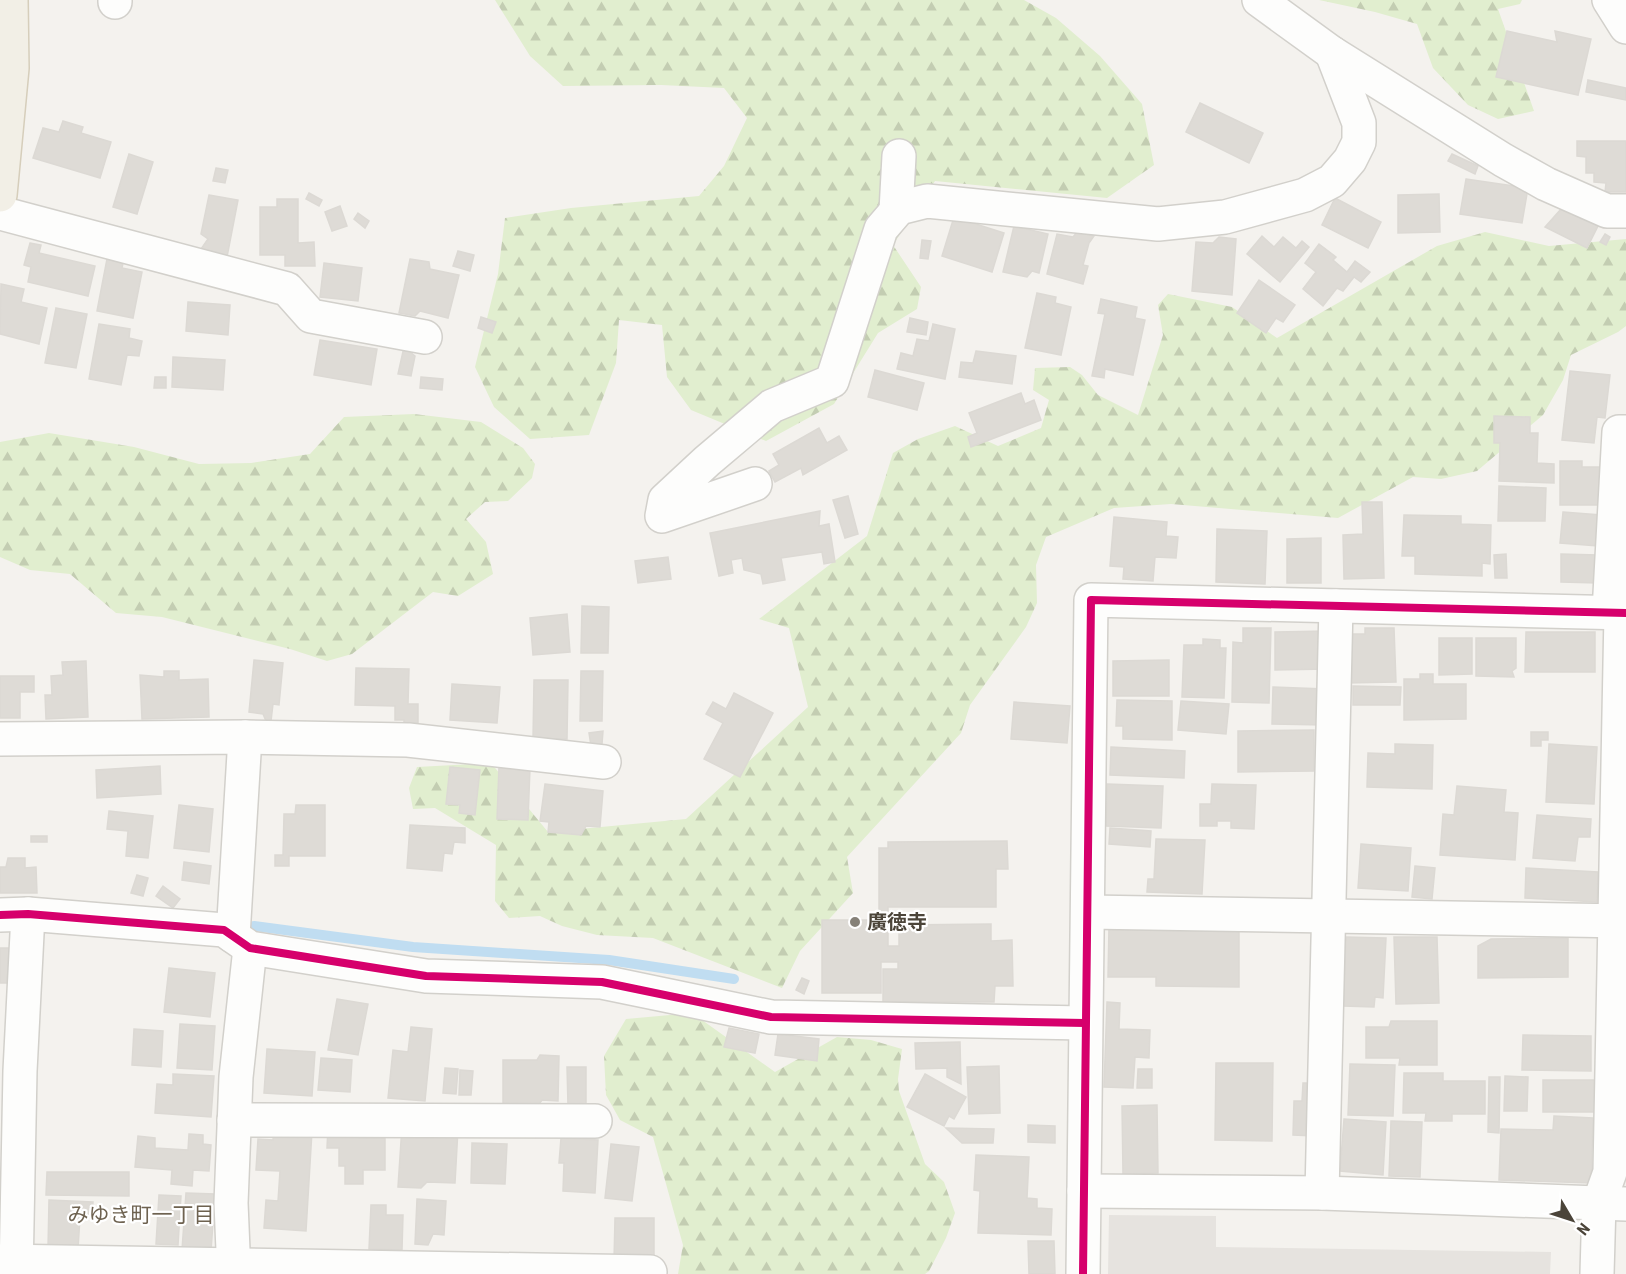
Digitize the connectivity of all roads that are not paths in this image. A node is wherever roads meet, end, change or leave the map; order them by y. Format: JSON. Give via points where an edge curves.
{"nodes":[{"id":1,"x":11,"y":0,"type":"edge"},
{"id":2,"x":1259,"y":0,"type":"edge"},
{"id":3,"x":1332,"y":53,"type":"junction"},
{"id":4,"x":899,"y":156,"type":"dead end"},
{"id":5,"x":0,"y":195,"type":"edge"},
{"id":6,"x":896,"y":211,"type":"junction"},
{"id":7,"x":1626,"y":211,"type":"edge"},
{"id":8,"x":0,"y":213,"type":"edge"},
{"id":9,"x":425,"y":336,"type":"dead end"},
{"id":10,"x":1626,"y":432,"type":"edge"},
{"id":11,"x":755,"y":484,"type":"dead end"},
{"id":12,"x":1336,"y":606,"type":"junction"},
{"id":13,"x":1619,"y":612,"type":"edge"},
{"id":14,"x":245,"y":737,"type":"junction"},
{"id":15,"x":0,"y":739,"type":"edge"},
{"id":16,"x":604,"y":762,"type":"dead end"},
{"id":17,"x":1088,"y":912,"type":"junction"},
{"id":18,"x":14,"y":914,"type":"edge"},
{"id":19,"x":1330,"y":915,"type":"junction"},
{"id":20,"x":1620,"y":921,"type":"edge"},
{"id":21,"x":241,"y":942,"type":"junction"},
{"id":22,"x":1085,"y":1023,"type":"junction"},
{"id":23,"x":234,"y":1119,"type":"junction"},
{"id":24,"x":595,"y":1121,"type":"dead end"},
{"id":25,"x":1084,"y":1191,"type":"junction"},
{"id":26,"x":1322,"y":1193,"type":"junction"},
{"id":27,"x":1612,"y":1203,"type":"edge"},
{"id":28,"x":11,"y":1266,"type":"edge"},
{"id":29,"x":235,"y":1270,"type":"edge"},
{"id":30,"x":650,"y":1272,"type":"dead end"},
{"id":31,"x":1083,"y":1274,"type":"edge"},
{"id":32,"x":1597,"y":1274,"type":"edge"}],
"edges":[{"from":1,"to":5,"type":"main road","via":[[12,68]]},
{"from":2,"to":3,"type":"street"},
{"from":3,"to":6,"type":"street","via":[[1359,123],[1359,142],[1332,181],[1305,195],[1225,217],[1158,224],[927,201]]},
{"from":3,"to":7,"type":"street","via":[[1546,184],[1607,211]]},
{"from":4,"to":6,"type":"street"},
{"from":6,"to":11,"type":"street","via":[[881,229],[832,381],[772,406],[665,500],[662,516]]},
{"from":8,"to":9,"type":"street","via":[[287,289],[311,316]]},
{"from":10,"to":13,"type":"street","via":[[1619,432]]},
{"from":12,"to":13,"type":"street"},
{"from":12,"to":17,"type":"street","via":[[1091,600]]},
{"from":12,"to":19,"type":"street"},
{"from":13,"to":20,"type":"street"},
{"from":14,"to":15,"type":"street"},
{"from":14,"to":16,"type":"street","via":[[408,740]]},
{"from":14,"to":21,"type":"street"},
{"from":17,"to":19,"type":"street"},
{"from":17,"to":22,"type":"street"},
{"from":18,"to":21,"type":"street","via":[[224,930]]},
{"from":18,"to":28,"type":"street","via":[[20,1071]]},
{"from":19,"to":20,"type":"street"},
{"from":19,"to":26,"type":"street"},
{"from":20,"to":27,"type":"street"},
{"from":21,"to":22,"type":"street","via":[[426,976],[602,982],[771,1017]]},
{"from":21,"to":23,"type":"street"},
{"from":22,"to":25,"type":"street"},
{"from":23,"to":24,"type":"street"},
{"from":23,"to":29,"type":"street","via":[[231,1203]]},
{"from":25,"to":26,"type":"street"},
{"from":25,"to":31,"type":"street"},
{"from":26,"to":27,"type":"street"},
{"from":27,"to":32,"type":"street"},
{"from":28,"to":29,"type":"street"},
{"from":29,"to":30,"type":"street"}]}
